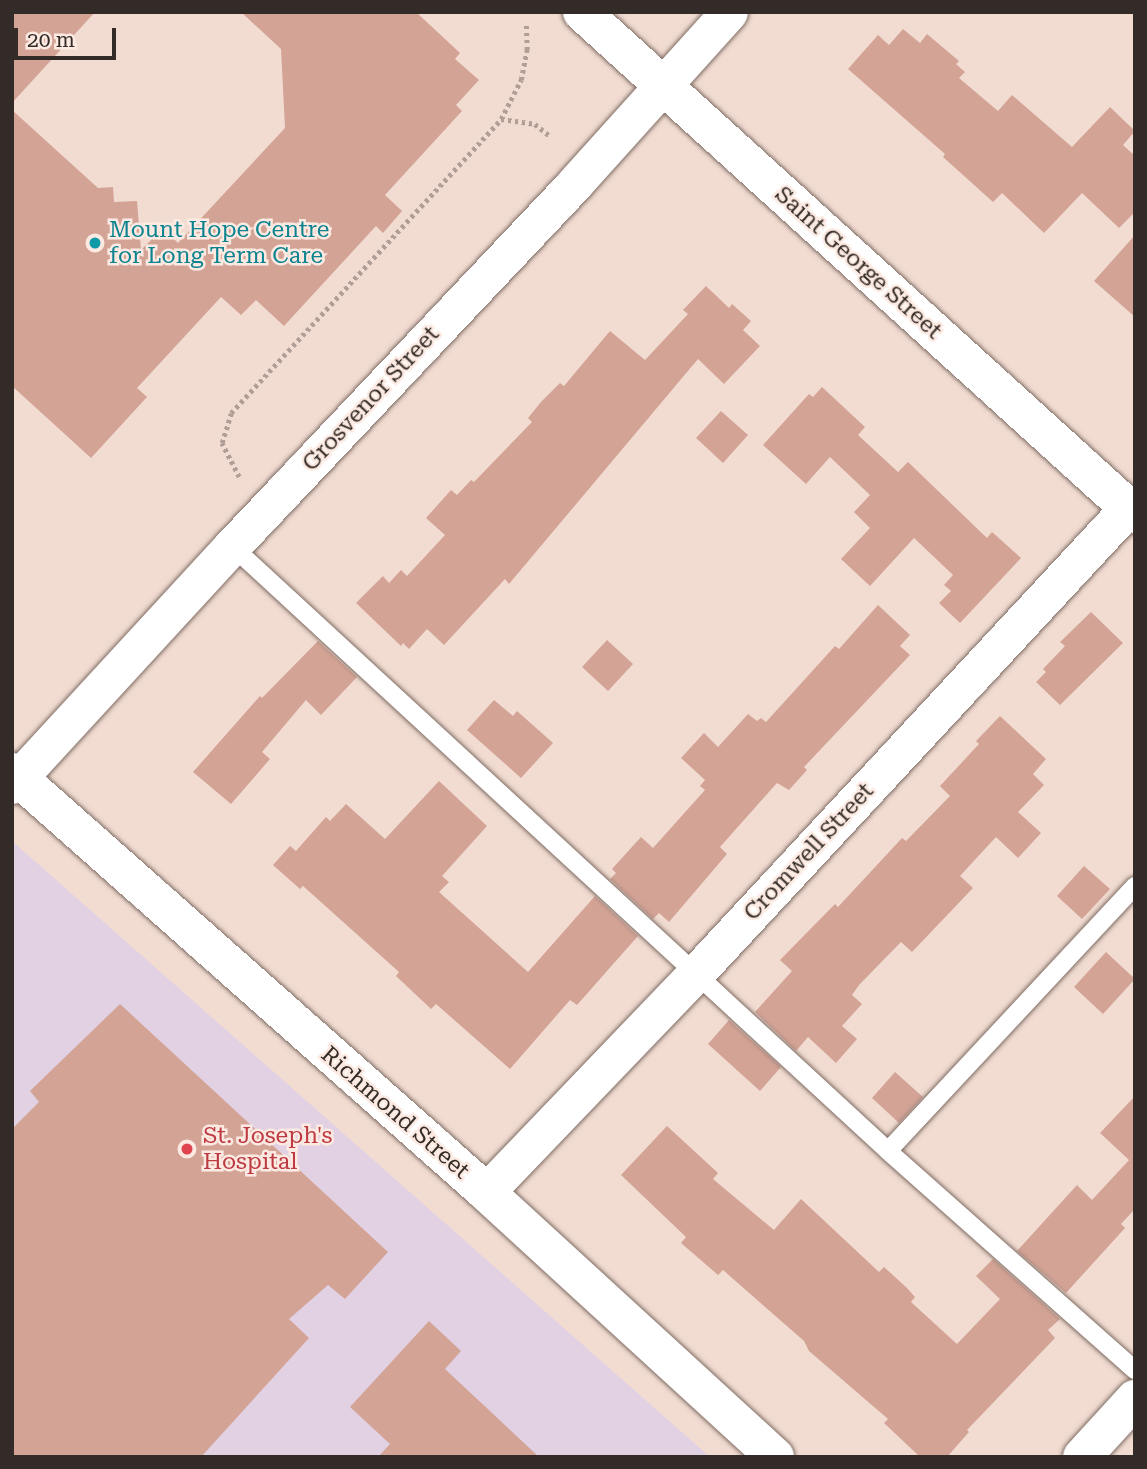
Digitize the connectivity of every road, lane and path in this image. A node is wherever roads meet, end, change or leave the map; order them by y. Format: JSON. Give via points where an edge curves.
{"nodes":[{"id":1,"x":582,"y":12,"type":"edge"},
{"id":2,"x":729,"y":12,"type":"edge"},
{"id":3,"x":526,"y":22,"type":"dead end"},
{"id":4,"x":664,"y":86,"type":"junction"},
{"id":5,"x":500,"y":119,"type":"junction"},
{"id":6,"x":550,"y":136,"type":"dead end"},
{"id":7,"x":239,"y":477,"type":"dead end"},
{"id":8,"x":1132,"y":511,"type":"edge"},
{"id":9,"x":232,"y":545,"type":"junction"},
{"id":10,"x":14,"y":779,"type":"edge"},
{"id":11,"x":1135,"y":886,"type":"edge"},
{"id":12,"x":696,"y":972,"type":"junction"},
{"id":13,"x":888,"y":1151,"type":"junction"},
{"id":14,"x":486,"y":1192,"type":"junction"},
{"id":15,"x":1135,"y":1370,"type":"edge"},
{"id":16,"x":1135,"y":1399,"type":"edge"},
{"id":17,"x":775,"y":1457,"type":"edge"},
{"id":18,"x":1082,"y":1457,"type":"edge"}],
"edges":[{"from":1,"to":4,"type":"main road","name":"Saint George Street"},
{"from":2,"to":4,"type":"street","name":"Grosvenor Street"},
{"from":3,"to":5,"type":"path","via":[[521,80]]},
{"from":4,"to":8,"type":"main road","name":"Saint George Street"},
{"from":4,"to":9,"type":"street","name":"Grosvenor Street"},
{"from":5,"to":6,"type":"path","via":[[535,124]]},
{"from":5,"to":7,"type":"path","via":[[231,413],[222,443]]},
{"from":8,"to":12,"type":"street","name":"Cromwell Street"},
{"from":9,"to":10,"type":"street","name":"Grosvenor Street"},
{"from":9,"to":12,"type":"lane"},
{"from":10,"to":14,"type":"main road","name":"Richmond Street"},
{"from":11,"to":13,"type":"lane"},
{"from":12,"to":13,"type":"lane"},
{"from":12,"to":14,"type":"street","name":"Cromwell Street"},
{"from":13,"to":15,"type":"lane"},
{"from":14,"to":17,"type":"main road","name":"Richmond Street"},
{"from":16,"to":18,"type":"main road"}]}
